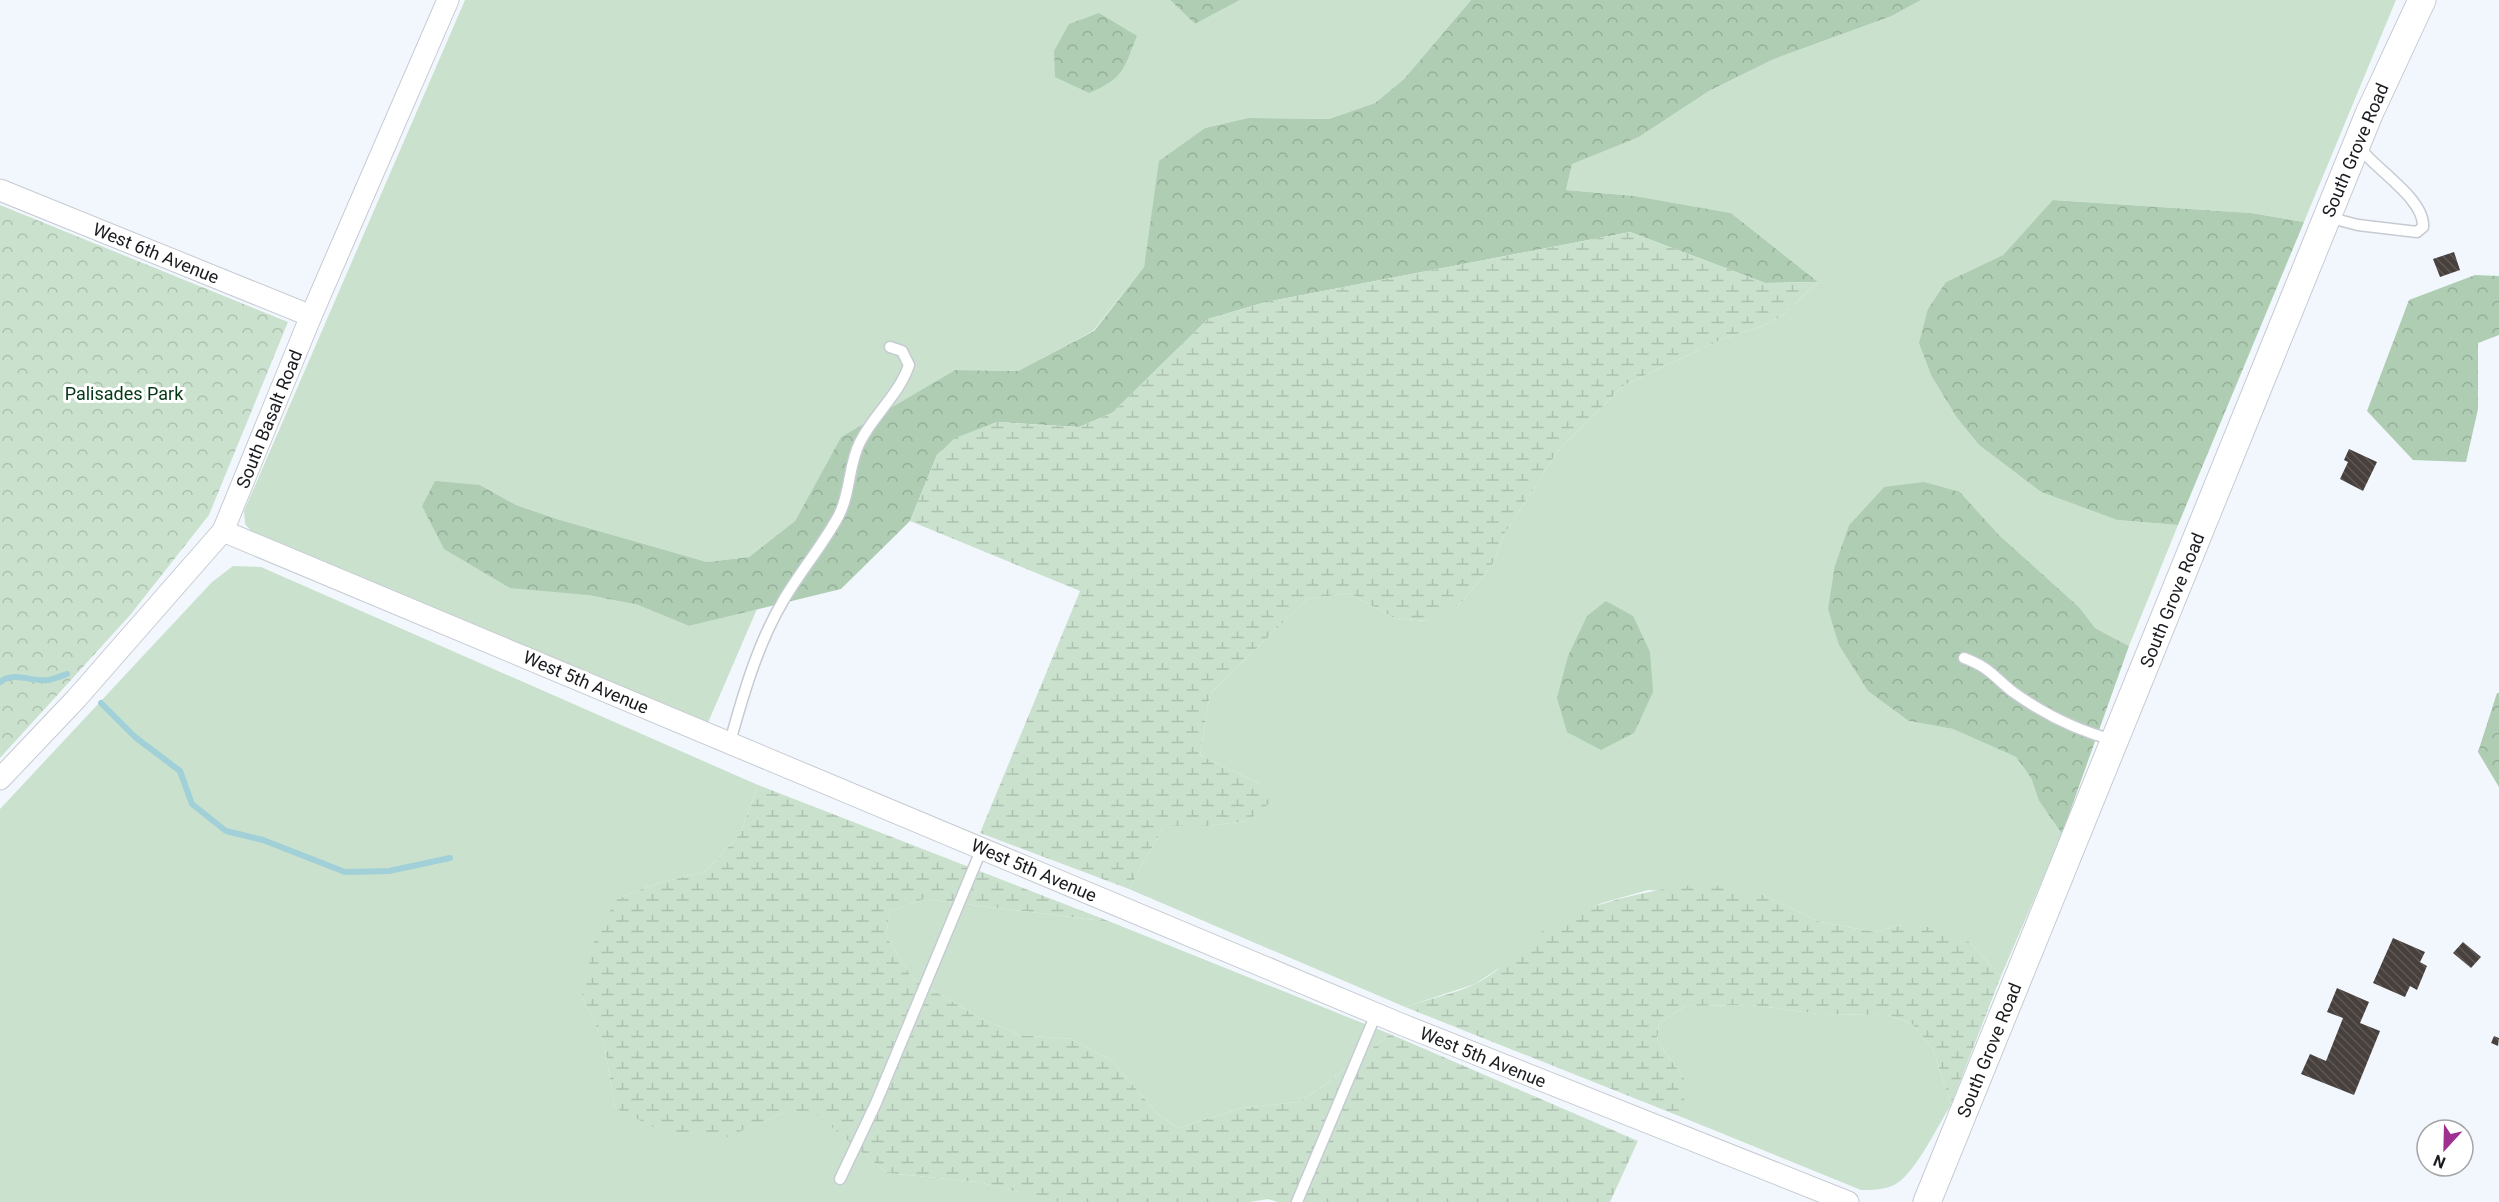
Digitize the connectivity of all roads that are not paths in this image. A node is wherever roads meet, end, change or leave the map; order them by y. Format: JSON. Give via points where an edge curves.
{"nodes":[{"id":1,"x":448,"y":0,"type":"edge"},
{"id":2,"x":2422,"y":0,"type":"edge"},
{"id":3,"x":2357,"y":144,"type":"junction"},
{"id":4,"x":0,"y":190,"type":"edge"},
{"id":5,"x":2327,"y":217,"type":"junction"},
{"id":6,"x":311,"y":316,"type":"junction"},
{"id":7,"x":890,"y":347,"type":"dead end"},
{"id":8,"x":223,"y":531,"type":"junction"},
{"id":9,"x":1964,"y":658,"type":"dead end"},
{"id":10,"x":2115,"y":740,"type":"junction"},
{"id":11,"x":730,"y":742,"type":"junction"},
{"id":12,"x":0,"y":779,"type":"edge"},
{"id":13,"x":982,"y":848,"type":"junction"},
{"id":14,"x":1376,"y":1014,"type":"junction"},
{"id":15,"x":840,"y":1179,"type":"dead end"},
{"id":16,"x":1297,"y":1202,"type":"edge"},
{"id":17,"x":1848,"y":1202,"type":"edge"},
{"id":18,"x":1927,"y":1202,"type":"edge"}],
"edges":[{"from":1,"to":6,"type":"street","name":"South Basalt Road"},
{"from":2,"to":3,"type":"street","name":"South Grove Road"},
{"from":3,"to":5,"type":"street","name":"South Grove Road"},
{"from":3,"to":5,"type":"lane","via":[[2369,161],[2418,206],[2423,227],[2417,232],[2399,232]]},
{"from":4,"to":6,"type":"street","name":"West 6th Avenue"},
{"from":5,"to":10,"type":"street","name":"South Grove Road"},
{"from":6,"to":8,"type":"street","name":"South Basalt Road"},
{"from":7,"to":11,"type":"lane","via":[[902,351],[909,365],[904,380],[859,444],[849,492],[839,515],[782,603],[752,674]]},
{"from":8,"to":11,"type":"street","name":"West 5th Avenue"},
{"from":8,"to":12,"type":"street","name":"South Basalt Road","via":[[76,699]]},
{"from":9,"to":10,"type":"lane","via":[[1984,665],[2013,692],[2063,722]]},
{"from":10,"to":18,"type":"street","name":"South Grove Road"},
{"from":11,"to":13,"type":"street","name":"West 5th Avenue"},
{"from":13,"to":14,"type":"street","name":"West 5th Avenue"},
{"from":13,"to":15,"type":"lane"},
{"from":14,"to":16,"type":"lane"},
{"from":14,"to":17,"type":"street","name":"West 5th Avenue"}]}
